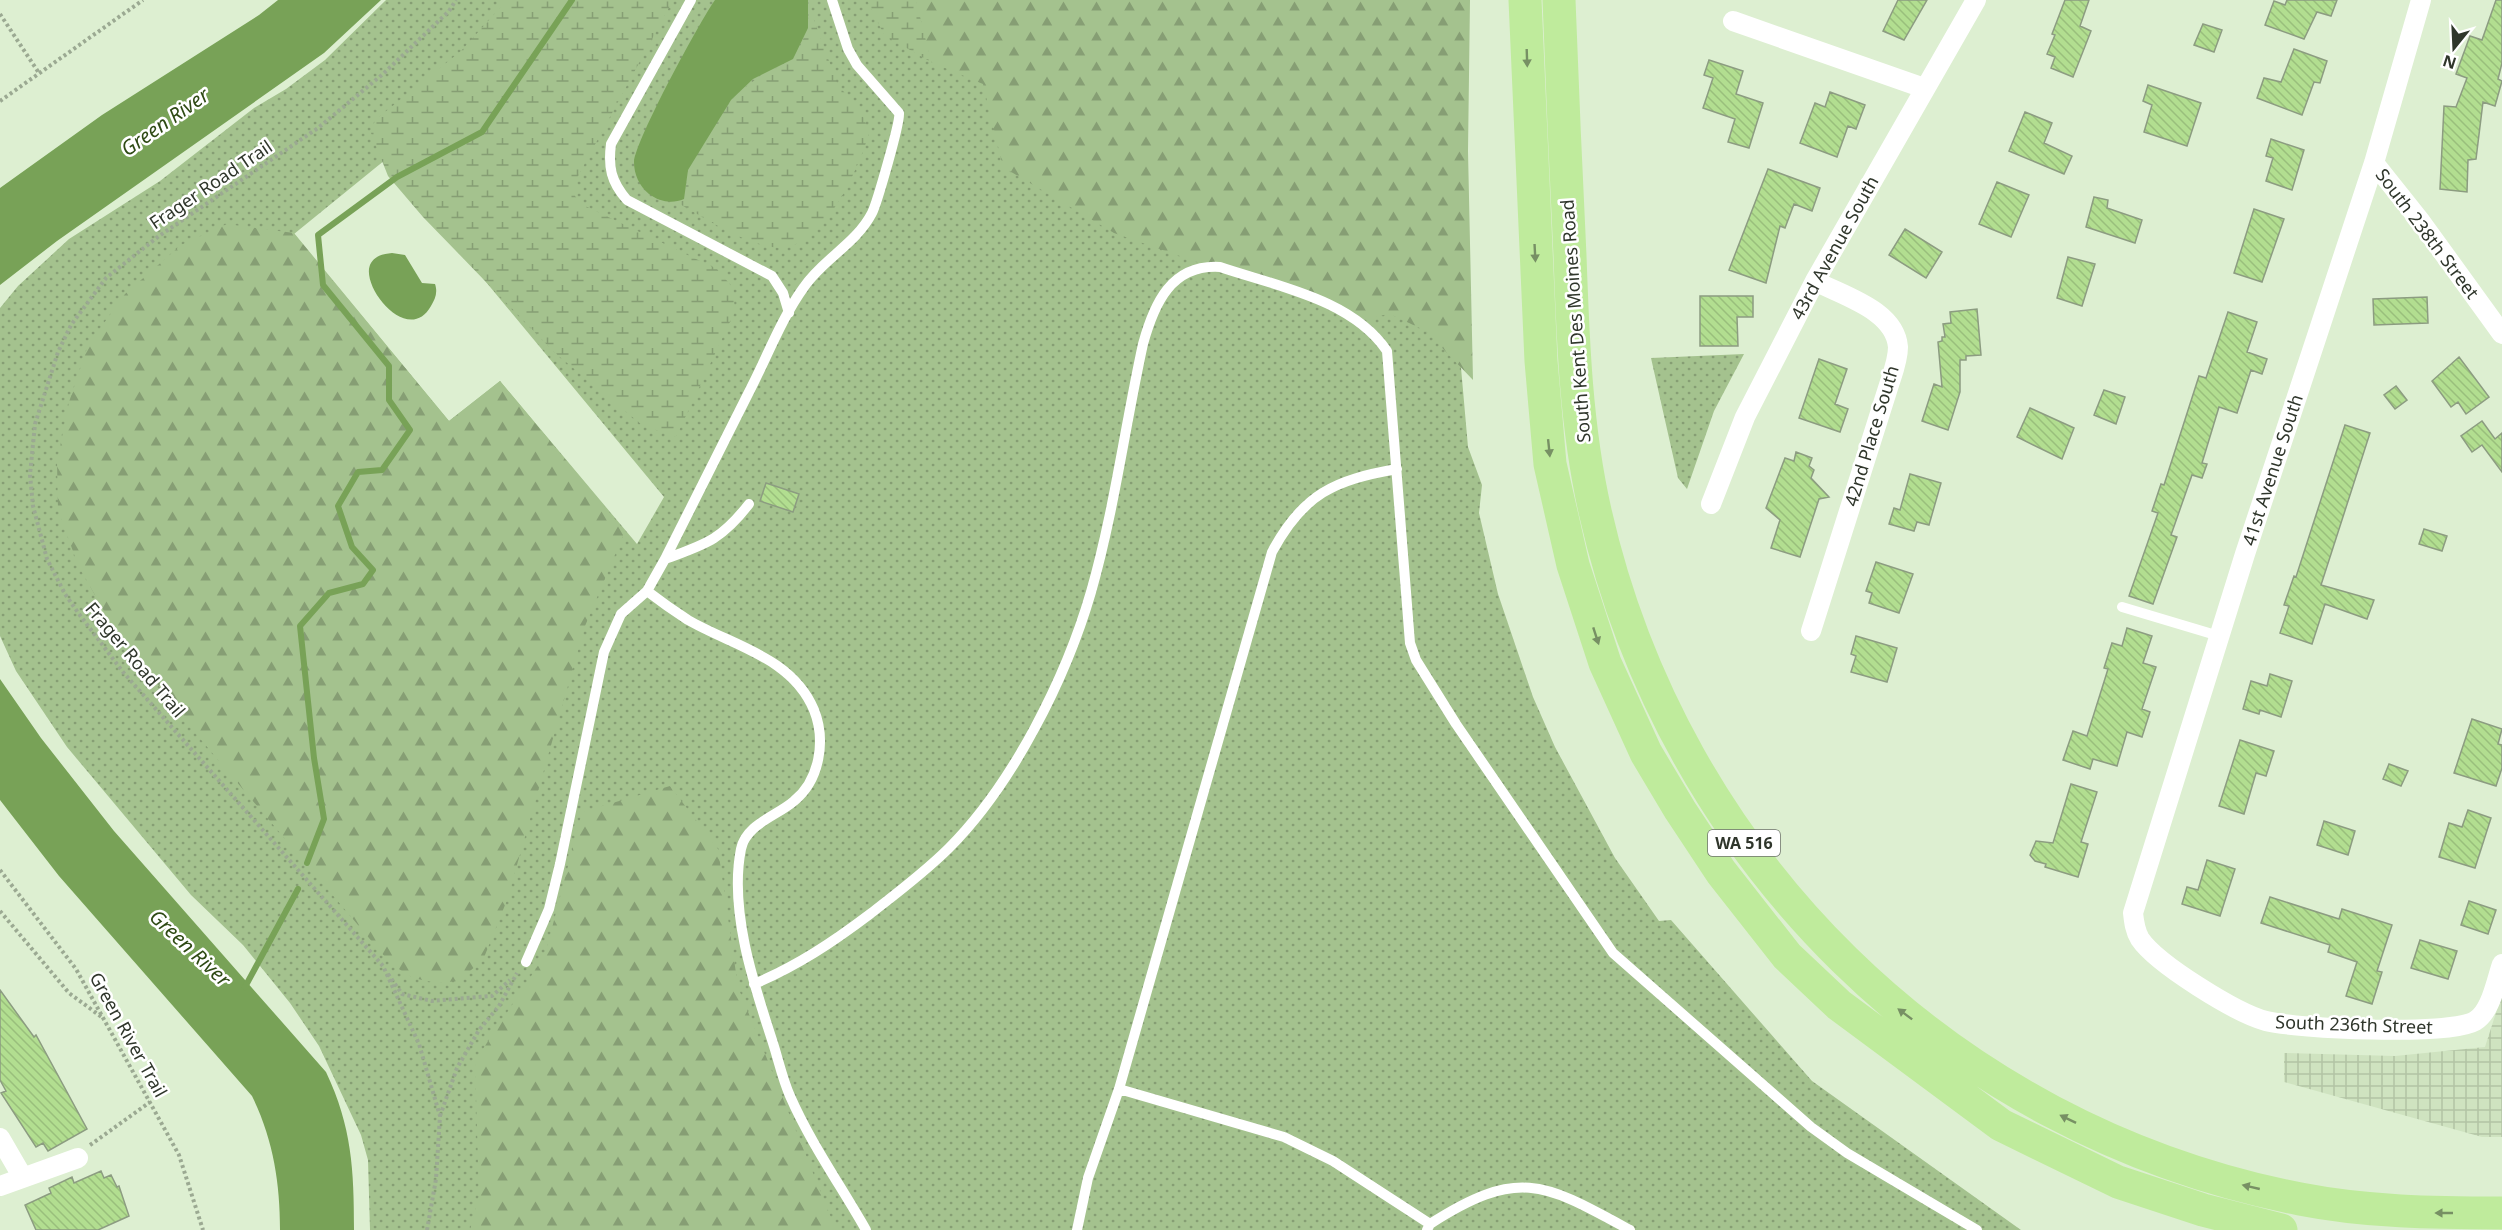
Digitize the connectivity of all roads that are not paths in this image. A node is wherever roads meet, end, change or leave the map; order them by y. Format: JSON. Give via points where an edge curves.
{"nodes":[{"id":1,"x":691,"y":0,"type":"edge"},
{"id":2,"x":832,"y":0,"type":"edge"},
{"id":3,"x":1525,"y":0,"type":"edge"},
{"id":4,"x":1559,"y":0,"type":"edge"},
{"id":5,"x":1976,"y":0,"type":"edge"},
{"id":6,"x":2421,"y":0,"type":"edge"},
{"id":7,"x":1733,"y":21,"type":"dead end"},
{"id":8,"x":1924,"y":88,"type":"junction"},
{"id":9,"x":2374,"y":163,"type":"junction"},
{"id":10,"x":1815,"y":281,"type":"junction"},
{"id":11,"x":789,"y":313,"type":"junction"},
{"id":12,"x":2502,"y":334,"type":"edge"},
{"id":13,"x":1397,"y":469,"type":"junction"},
{"id":14,"x":749,"y":504,"type":"dead end"},
{"id":15,"x":1711,"y":504,"type":"dead end"},
{"id":16,"x":665,"y":560,"type":"junction"},
{"id":17,"x":647,"y":591,"type":"junction"},
{"id":18,"x":2122,"y":607,"type":"dead end"},
{"id":19,"x":1811,"y":631,"type":"dead end"},
{"id":20,"x":2219,"y":636,"type":"junction"},
{"id":21,"x":2141,"y":940,"type":"joint"},
{"id":22,"x":526,"y":962,"type":"road end"},
{"id":23,"x":2502,"y":964,"type":"edge"},
{"id":24,"x":754,"y":984,"type":"junction"},
{"id":25,"x":1119,"y":1089,"type":"junction"},
{"id":26,"x":0,"y":1138,"type":"edge"},
{"id":27,"x":78,"y":1158,"type":"road end"},
{"id":28,"x":22,"y":1176,"type":"junction"},
{"id":29,"x":0,"y":1186,"type":"edge"},
{"id":30,"x":2502,"y":1213,"type":"edge"},
{"id":31,"x":1428,"y":1227,"type":"edge"},
{"id":32,"x":866,"y":1230,"type":"edge"},
{"id":33,"x":1077,"y":1230,"type":"edge"},
{"id":34,"x":1630,"y":1230,"type":"edge"},
{"id":35,"x":1977,"y":1230,"type":"edge"},
{"id":36,"x":2281,"y":1230,"type":"edge"}],
"edges":[{"from":1,"to":11,"type":"lane","via":[[611,144],[609,170],[627,200],[772,276]]},
{"from":2,"to":11,"type":"lane","via":[[857,65],[895,107],[900,119],[872,212],[851,240],[818,270]]},
{"from":3,"to":36,"type":"highway","name":"South Kent Des Moines Road","number":"WA 516","one_way":true,"via":[[1541,361],[1550,464],[1563,528],[1605,663],[1646,753],[1691,828],[1721,873],[1795,964],[1839,1005],[2001,1125],[2118,1182],[2202,1210]]},
{"from":30,"to":4,"type":"highway","name":"South Kent Des Moines Road","number":"WA 516","one_way":true,"via":[[2364,1209],[2300,1199],[2194,1171],[2103,1136],[2006,1087],[1896,1007],[1838,954],[1772,883],[1712,798],[1674,730],[1632,634],[1598,523],[1581,425],[1574,347]]},
{"from":5,"to":8,"type":"street","name":"43rd Avenue South"},
{"from":6,"to":9,"type":"street","name":"41st Avenue South"},
{"from":7,"to":8,"type":"street"},
{"from":8,"to":10,"type":"street","name":"43rd Avenue South"},
{"from":9,"to":12,"type":"street","name":"South 238th Street"},
{"from":9,"to":20,"type":"street","name":"41st Avenue South"},
{"from":10,"to":15,"type":"street","name":"43rd Avenue South","via":[[1745,417]]},
{"from":10,"to":19,"type":"street","name":"42nd Place South","via":[[1885,319],[1896,336],[1898,349]]},
{"from":11,"to":16,"type":"lane"},
{"from":13,"to":24,"type":"lane","via":[[1387,351],[1378,339],[1358,322],[1319,300],[1220,267],[1204,266],[1180,278],[1163,294],[1148,324],[1091,591],[1074,643],[1026,742],[978,815],[912,882],[837,939],[788,970]]},
{"from":13,"to":25,"type":"lane","via":[[1359,476],[1305,504],[1272,552]]},
{"from":13,"to":35,"type":"lane","via":[[1410,643],[1416,660],[1455,724],[1613,953],[1811,1127],[1846,1153]]},
{"from":14,"to":16,"type":"lane","via":[[711,542]]},
{"from":16,"to":17,"type":"lane"},
{"from":17,"to":22,"type":"lane","via":[[621,614],[604,652],[580,780],[549,909]]},
{"from":17,"to":24,"type":"lane","via":[[688,620],[775,663],[807,696],[819,725],[819,756],[805,790],[748,833],[741,846],[741,926]]},
{"from":18,"to":20,"type":"lane"},
{"from":20,"to":21,"type":"street","name":"41st Avenue South","via":[[2136,896],[2133,913]]},
{"from":21,"to":23,"type":"street","name":"South 236th Street","via":[[2200,988],[2232,1008],[2267,1021],[2370,1029],[2449,1028],[2478,1020],[2487,1007]]},
{"from":24,"to":32,"type":"lane","via":[[790,1096]]},
{"from":25,"to":31,"type":"lane","via":[[1284,1137],[1333,1161]]},
{"from":25,"to":33,"type":"lane","via":[[1088,1178]]},
{"from":26,"to":28,"type":"street"},
{"from":27,"to":28,"type":"street"},
{"from":28,"to":29,"type":"street"},
{"from":31,"to":34,"type":"lane","via":[[1467,1200],[1497,1190],[1529,1187],[1552,1190]]}]}
